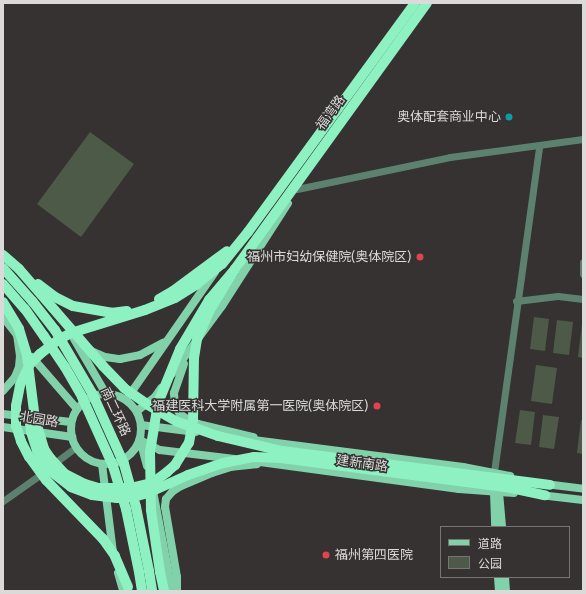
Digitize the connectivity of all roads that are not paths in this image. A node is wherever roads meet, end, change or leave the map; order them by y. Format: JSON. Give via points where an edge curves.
{"nodes":[{"id":1,"x":411,"y":3,"type":"edge"},
{"id":2,"x":415,"y":3,"type":"edge"},
{"id":3,"x":427,"y":3,"type":"edge"},
{"id":4,"x":432,"y":3,"type":"edge"},
{"id":5,"x":583,"y":139,"type":"edge"},
{"id":6,"x":539,"y":146,"type":"junction"},
{"id":7,"x":297,"y":189,"type":"junction"},
{"id":8,"x":252,"y":236,"type":"junction"},
{"id":9,"x":3,"y":254,"type":"edge"},
{"id":10,"x":583,"y":262,"type":"edge"},
{"id":11,"x":3,"y":268,"type":"edge"},
{"id":12,"x":235,"y":268,"type":"junction"},
{"id":13,"x":19,"y":269,"type":"junction"},
{"id":14,"x":583,"y":274,"type":"edge"},
{"id":15,"x":3,"y":284,"type":"edge"},
{"id":16,"x":583,"y":299,"type":"edge"},
{"id":17,"x":516,"y":301,"type":"junction"},
{"id":18,"x":3,"y":302,"type":"edge"},
{"id":19,"x":3,"y":317,"type":"edge"},
{"id":20,"x":16,"y":334,"type":"junction"},
{"id":21,"x":203,"y":334,"type":"junction"},
{"id":22,"x":165,"y":342,"type":"junction"},
{"id":23,"x":79,"y":345,"type":"junction"},
{"id":24,"x":30,"y":378,"type":"junction"},
{"id":25,"x":164,"y":384,"type":"junction"},
{"id":26,"x":3,"y":391,"type":"edge"},
{"id":27,"x":106,"y":394,"type":"junction"},
{"id":28,"x":126,"y":400,"type":"junction"},
{"id":29,"x":77,"y":409,"type":"junction"},
{"id":30,"x":137,"y":411,"type":"junction"},
{"id":31,"x":3,"y":414,"type":"edge"},
{"id":32,"x":72,"y":422,"type":"junction"},
{"id":33,"x":141,"y":425,"type":"junction"},
{"id":34,"x":3,"y":427,"type":"edge"},
{"id":35,"x":72,"y":437,"type":"junction"},
{"id":36,"x":140,"y":440,"type":"junction"},
{"id":37,"x":275,"y":442,"type":"junction"},
{"id":38,"x":76,"y":447,"type":"junction"},
{"id":39,"x":102,"y":464,"type":"junction"},
{"id":40,"x":281,"y":465,"type":"junction"},
{"id":41,"x":494,"y":472,"type":"junction"},
{"id":42,"x":550,"y":485,"type":"junction"},
{"id":43,"x":583,"y":489,"type":"edge"},
{"id":44,"x":496,"y":492,"type":"junction"},
{"id":45,"x":545,"y":495,"type":"junction"},
{"id":46,"x":583,"y":500,"type":"edge"},
{"id":47,"x":3,"y":501,"type":"edge"},
{"id":48,"x":495,"y":526,"type":"edge"},
{"id":49,"x":502,"y":526,"type":"edge"},
{"id":50,"x":144,"y":572,"type":"junction"},
{"id":51,"x":498,"y":578,"type":"edge"},
{"id":52,"x":505,"y":578,"type":"edge"},
{"id":53,"x":127,"y":590,"type":"edge"},
{"id":54,"x":142,"y":591,"type":"edge"},
{"id":55,"x":152,"y":591,"type":"edge"},
{"id":56,"x":164,"y":591,"type":"edge"},
{"id":57,"x":172,"y":591,"type":"edge"},
{"id":58,"x":178,"y":591,"type":"edge"},
{"id":59,"x":499,"y":591,"type":"edge"},
{"id":60,"x":506,"y":591,"type":"edge"}],
"edges":[{"from":1,"to":22,"type":"main road"},
{"from":2,"to":8,"type":"highway","name":"福湾路"},
{"from":3,"to":8,"type":"highway","name":"福湾路"},
{"from":4,"to":7,"type":"main road"},
{"from":5,"to":6,"type":"street"},
{"from":6,"to":7,"type":"street","via":[[450,157]]},
{"from":6,"to":17,"type":"street"},
{"from":7,"to":21,"type":"main road"},
{"from":8,"to":12,"type":"highway"},
{"from":8,"to":13,"type":"highway","bridge":true,"via":[[173,291],[129,311],[111,313],[73,306],[55,297]]},
{"from":8,"to":53,"type":"highway","bridge":true,"via":[[198,284],[175,298],[71,333],[58,340],[30,364],[20,385],[16,426],[29,457],[42,475],[103,539],[114,556]]},
{"from":9,"to":13,"type":"highway","bridge":true},
{"from":9,"to":23,"type":"main road"},
{"from":10,"to":14,"type":"street"},
{"from":11,"to":50,"type":"highway","name":"南二环路","bridge":true,"via":[[54,330],[92,393],[124,464],[136,507]]},
{"from":12,"to":24,"type":"highway","bridge":true,"via":[[210,310],[197,339],[193,365],[194,420],[189,443],[175,465],[152,483],[130,488],[98,488],[65,474],[44,449],[35,419]]},
{"from":12,"to":25,"type":"highway","bridge":true,"via":[[209,300],[190,330]]},
{"from":13,"to":42,"type":"highway","bridge":true,"via":[[124,388],[178,422],[218,436],[282,451]]},
{"from":15,"to":50,"type":"highway","name":"南二环路","bridge":true,"via":[[25,309],[65,366],[82,397],[113,466]]},
{"from":16,"to":17,"type":"street","via":[[558,296]]},
{"from":17,"to":41,"type":"street"},
{"from":18,"to":24,"type":"highway","bridge":true,"via":[[19,329]]},
{"from":19,"to":20,"type":"main road"},
{"from":20,"to":26,"type":"main road","via":[[19,367],[15,377]]},
{"from":20,"to":29,"type":"main road","via":[[36,363]]},
{"from":21,"to":25,"type":"main road"},
{"from":21,"to":37,"type":"main road","via":[[177,380],[174,400],[178,410],[187,419],[198,424]]},
{"from":22,"to":23,"type":"main road","via":[[140,355],[120,359],[105,357]]},
{"from":22,"to":28,"type":"main road"},
{"from":23,"to":27,"type":"main road"},
{"from":24,"to":45,"type":"highway","bridge":true,"via":[[29,421],[37,452],[56,477],[71,487],[92,495],[133,497],[223,463],[254,457],[512,488]]},
{"from":25,"to":30,"type":"main road","via":[[155,397]]},
{"from":25,"to":56,"type":"highway","bridge":true,"via":[[154,421],[149,466],[151,510]]},
{"from":27,"to":28,"type":"main road"},
{"from":27,"to":29,"type":"main road","via":[[89,398]]},
{"from":28,"to":30,"type":"main road"},
{"from":29,"to":32,"type":"main road"},
{"from":30,"to":33,"type":"main road"},
{"from":31,"to":32,"type":"main road","name":"北园路"},
{"from":32,"to":35,"type":"main road"},
{"from":33,"to":36,"type":"main road"},
{"from":33,"to":37,"type":"main road","name":"建新南路"},
{"from":34,"to":35,"type":"main road","name":"北园路"},
{"from":35,"to":38,"type":"main road"},
{"from":36,"to":39,"type":"main road","via":[[125,460]]},
{"from":36,"to":40,"type":"main road","name":"建新南路","via":[[160,450]]},
{"from":36,"to":57,"type":"main road","via":[[160,519]]},
{"from":37,"to":41,"type":"main road","name":"建新南路"},
{"from":38,"to":39,"type":"main road","via":[[86,457]]},
{"from":38,"to":47,"type":"street"},
{"from":39,"to":53,"type":"main road","via":[[110,535]]},
{"from":40,"to":44,"type":"main road","name":"建新南路"},
{"from":40,"to":58,"type":"main road","via":[[251,464],[230,467],[181,486],[169,495],[165,507]]},
{"from":41,"to":42,"type":"main road","name":"建新南路"},
{"from":42,"to":43,"type":"main road","name":"建新南路"},
{"from":44,"to":45,"type":"main road","name":"建新南路"},
{"from":44,"to":48,"type":"main road"},
{"from":44,"to":49,"type":"main road"},
{"from":45,"to":46,"type":"main road","name":"建新南路"},
{"from":50,"to":54,"type":"highway","name":"南二环路"},
{"from":50,"to":55,"type":"highway","name":"南二环路"},
{"from":51,"to":59,"type":"main road"},
{"from":52,"to":60,"type":"main road"}]}
